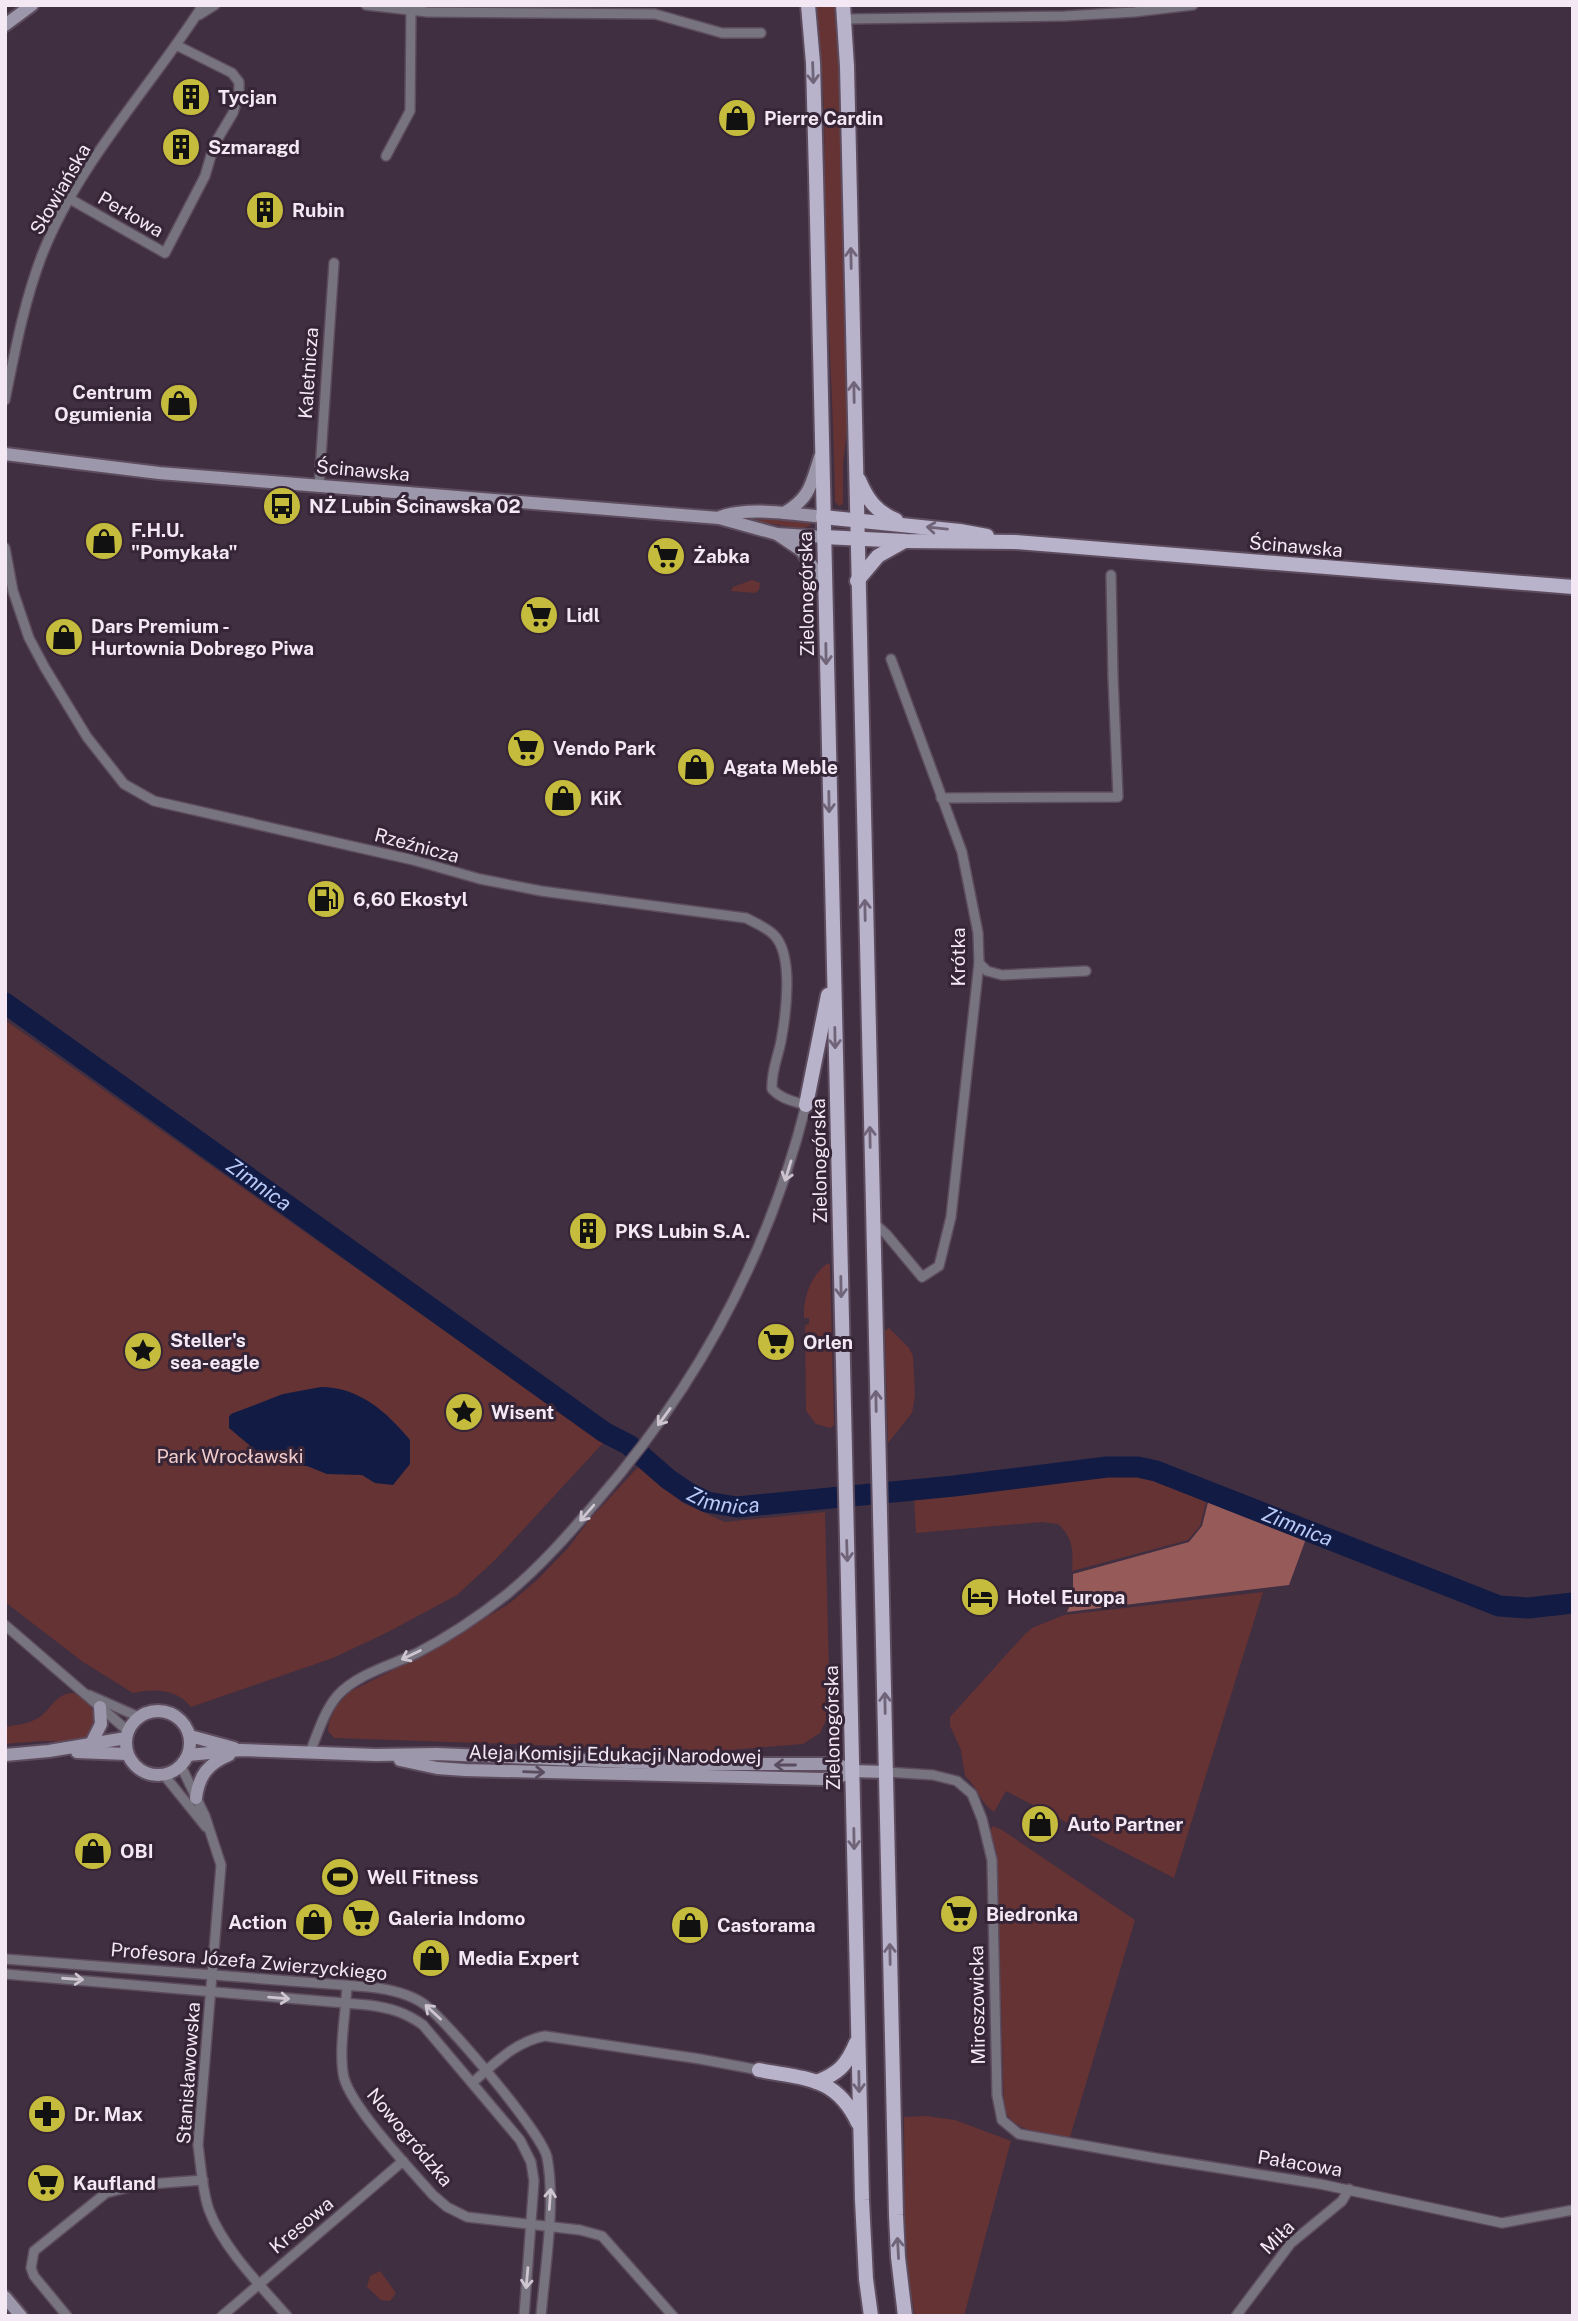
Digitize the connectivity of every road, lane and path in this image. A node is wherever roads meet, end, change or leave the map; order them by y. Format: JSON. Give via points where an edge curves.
{"nodes":[{"id":1,"x":32,"y":5,"type":"edge"},
{"id":2,"x":203,"y":5,"type":"edge"},
{"id":3,"x":215,"y":5,"type":"edge"},
{"id":4,"x":366,"y":5,"type":"edge"},
{"id":5,"x":808,"y":5,"type":"edge"},
{"id":6,"x":1193,"y":5,"type":"edge"},
{"id":7,"x":604,"y":9,"type":"edge"},
{"id":8,"x":411,"y":12,"type":"junction"},
{"id":9,"x":843,"y":12,"type":"edge"},
{"id":10,"x":12,"y":16,"type":"edge"},
{"id":11,"x":195,"y":18,"type":"junction"},
{"id":12,"x":5,"y":25,"type":"edge"},
{"id":13,"x":761,"y":33,"type":"dead end"},
{"id":14,"x":176,"y":44,"type":"junction"},
{"id":15,"x":386,"y":156,"type":"dead end"},
{"id":16,"x":71,"y":200,"type":"junction"},
{"id":17,"x":334,"y":263,"type":"dead end"},
{"id":18,"x":5,"y":400,"type":"edge"},
{"id":19,"x":822,"y":450,"type":"junction"},
{"id":20,"x":5,"y":454,"type":"edge"},
{"id":21,"x":855,"y":472,"type":"junction"},
{"id":22,"x":319,"y":486,"type":"junction"},
{"id":23,"x":783,"y":513,"type":"junction"},
{"id":24,"x":719,"y":517,"type":"junction"},
{"id":25,"x":823,"y":517,"type":"junction"},
{"id":26,"x":856,"y":520,"type":"junction"},
{"id":27,"x":907,"y":525,"type":"junction"},
{"id":28,"x":777,"y":534,"type":"junction"},
{"id":29,"x":824,"y":537,"type":"junction"},
{"id":30,"x":856,"y":538,"type":"junction"},
{"id":31,"x":906,"y":541,"type":"junction"},
{"id":32,"x":1016,"y":542,"type":"junction"},
{"id":33,"x":5,"y":548,"type":"edge"},
{"id":34,"x":1111,"y":575,"type":"dead end"},
{"id":35,"x":858,"y":581,"type":"junction"},
{"id":36,"x":825,"y":586,"type":"junction"},
{"id":37,"x":1573,"y":587,"type":"edge"},
{"id":38,"x":891,"y":659,"type":"dead end"},
{"id":39,"x":941,"y":798,"type":"junction"},
{"id":40,"x":979,"y":963,"type":"junction"},
{"id":41,"x":833,"y":970,"type":"junction"},
{"id":42,"x":1086,"y":971,"type":"dead end"},
{"id":43,"x":806,"y":1105,"type":"junction"},
{"id":44,"x":873,"y":1222,"type":"junction"},
{"id":45,"x":5,"y":1625,"type":"edge"},
{"id":46,"x":89,"y":1695,"type":"junction"},
{"id":47,"x":100,"y":1707,"type":"junction"},
{"id":48,"x":139,"y":1717,"type":"junction"},
{"id":49,"x":127,"y":1735,"type":"junction"},
{"id":50,"x":190,"y":1736,"type":"junction"},
{"id":51,"x":91,"y":1744,"type":"junction"},
{"id":52,"x":242,"y":1749,"type":"junction"},
{"id":53,"x":49,"y":1751,"type":"junction"},
{"id":54,"x":310,"y":1752,"type":"junction"},
{"id":55,"x":127,"y":1754,"type":"junction"},
{"id":56,"x":5,"y":1755,"type":"edge"},
{"id":57,"x":185,"y":1761,"type":"junction"},
{"id":58,"x":852,"y":1771,"type":"junction"},
{"id":59,"x":886,"y":1772,"type":"junction"},
{"id":60,"x":164,"y":1775,"type":"junction"},
{"id":61,"x":195,"y":1798,"type":"junction"},
{"id":62,"x":211,"y":1834,"type":"junction"},
{"id":63,"x":5,"y":1959,"type":"edge"},
{"id":64,"x":5,"y":1974,"type":"edge"},
{"id":65,"x":213,"y":1974,"type":"junction"},
{"id":66,"x":348,"y":1985,"type":"junction"},
{"id":67,"x":211,"y":1991,"type":"junction"},
{"id":68,"x":346,"y":2003,"type":"junction"},
{"id":69,"x":858,"y":2037,"type":"junction"},
{"id":70,"x":759,"y":2070,"type":"joint"},
{"id":71,"x":485,"y":2072,"type":"junction"},
{"id":72,"x":816,"y":2082,"type":"junction"},
{"id":73,"x":472,"y":2083,"type":"junction"},
{"id":74,"x":860,"y":2127,"type":"junction"},
{"id":75,"x":1019,"y":2134,"type":"joint"},
{"id":76,"x":403,"y":2161,"type":"junction"},
{"id":77,"x":203,"y":2180,"type":"junction"},
{"id":78,"x":1349,"y":2189,"type":"junction"},
{"id":79,"x":1573,"y":2210,"type":"edge"},
{"id":80,"x":531,"y":2225,"type":"junction"},
{"id":81,"x":548,"y":2227,"type":"junction"},
{"id":82,"x":259,"y":2283,"type":"junction"},
{"id":83,"x":5,"y":2297,"type":"edge"},
{"id":84,"x":21,"y":2316,"type":"edge"},
{"id":85,"x":67,"y":2316,"type":"edge"},
{"id":86,"x":222,"y":2316,"type":"edge"},
{"id":87,"x":287,"y":2316,"type":"edge"},
{"id":88,"x":524,"y":2316,"type":"edge"},
{"id":89,"x":541,"y":2316,"type":"edge"},
{"id":90,"x":673,"y":2316,"type":"edge"},
{"id":91,"x":871,"y":2316,"type":"edge"},
{"id":92,"x":905,"y":2316,"type":"edge"},
{"id":93,"x":1236,"y":2316,"type":"edge"}],
"edges":[{"from":1,"to":10,"type":"main road"},
{"from":2,"to":11,"type":"street","name":"Słowiańska"},
{"from":3,"to":11,"type":"street"},
{"from":4,"to":8,"type":"street"},
{"from":5,"to":19,"type":"main road","name":"Zielonogórska","one_way":true},
{"from":6,"to":9,"type":"street","via":[[1065,16]]},
{"from":7,"to":8,"type":"street"},
{"from":7,"to":13,"type":"street","via":[[655,14],[722,33]]},
{"from":8,"to":15,"type":"street","via":[[410,111]]},
{"from":21,"to":9,"type":"main road","one_way":true},
{"from":10,"to":12,"type":"main road"},
{"from":11,"to":14,"type":"street","name":"Słowiańska"},
{"from":14,"to":16,"type":"street","name":"Słowiańska"},
{"from":14,"to":16,"type":"street","name":"Perłowa","via":[[232,73],[239,82],[239,93],[205,176],[165,253]]},
{"from":16,"to":18,"type":"street","name":"Słowiańska","via":[[42,256]]},
{"from":17,"to":22,"type":"street","name":"Kaletnicza"},
{"from":19,"to":23,"type":"main road","via":[[810,489],[798,505]]},
{"from":19,"to":25,"type":"main road","name":"Zielonogórska"},
{"from":20,"to":22,"type":"main road","name":"Ścinawska"},
{"from":21,"to":26,"type":"main road"},
{"from":21,"to":27,"type":"main road","via":[[865,496],[880,513]]},
{"from":22,"to":24,"type":"main road","name":"Ścinawska"},
{"from":23,"to":24,"type":"main road","name":"Ścinawska"},
{"from":23,"to":25,"type":"main road","name":"Ścinawska"},
{"from":24,"to":28,"type":"main road","name":"Ścinawska"},
{"from":25,"to":26,"type":"main road","name":"Ścinawska"},
{"from":25,"to":29,"type":"main road","name":"Zielonogórska"},
{"from":26,"to":27,"type":"main road","name":"Ścinawska"},
{"from":26,"to":30,"type":"main road"},
{"from":32,"to":27,"type":"main road","name":"Ścinawska","one_way":true},
{"from":28,"to":29,"type":"main road","name":"Ścinawska"},
{"from":28,"to":36,"type":"main road","via":[[802,551]]},
{"from":29,"to":30,"type":"main road","name":"Ścinawska"},
{"from":29,"to":36,"type":"main road","name":"Zielonogórska"},
{"from":30,"to":31,"type":"main road","name":"Ścinawska"},
{"from":30,"to":35,"type":"main road"},
{"from":31,"to":32,"type":"main road","name":"Ścinawska"},
{"from":31,"to":35,"type":"main road","via":[[878,556]]},
{"from":32,"to":37,"type":"main road","name":"Ścinawska"},
{"from":33,"to":43,"type":"street","name":"Rzeźnicza","via":[[29,638],[87,737],[124,784],[154,801],[480,879],[746,918],[775,936],[786,966],[781,1041],[772,1088],[785,1099]]},
{"from":34,"to":39,"type":"street","via":[[1118,796]]},
{"from":44,"to":35,"type":"main road","one_way":true},
{"from":36,"to":41,"type":"main road","name":"Zielonogórska","one_way":true},
{"from":38,"to":39,"type":"street","name":"Krótka"},
{"from":39,"to":40,"type":"street","name":"Krótka","via":[[962,852],[978,933]]},
{"from":40,"to":42,"type":"street","via":[[1002,975]]},
{"from":40,"to":44,"type":"street","name":"Krótka","via":[[951,1217],[939,1266],[922,1277]]},
{"from":41,"to":43,"type":"main road"},
{"from":41,"to":58,"type":"main road","name":"Zielonogórska","one_way":true},
{"from":43,"to":54,"type":"street","one_way":true,"via":[[776,1205],[744,1280],[704,1357],[631,1461],[563,1540],[497,1602],[431,1646],[344,1690],[327,1712]]},
{"from":59,"to":44,"type":"main road","one_way":true},
{"from":45,"to":46,"type":"street"},
{"from":46,"to":47,"type":"street"},
{"from":46,"to":48,"type":"street"},
{"from":47,"to":49,"type":"street"},
{"from":47,"to":51,"type":"main road","via":[[101,1724]]},
{"from":48,"to":49,"type":"main road"},
{"from":48,"to":50,"type":"main road","via":[[156,1711],[174,1715]]},
{"from":49,"to":51,"type":"main road"},
{"from":49,"to":55,"type":"main road"},
{"from":50,"to":52,"type":"main road","name":"Aleja Komisji Edukacji Narodowej"},
{"from":50,"to":57,"type":"main road"},
{"from":51,"to":53,"type":"main road"},
{"from":52,"to":54,"type":"main road","name":"Aleja Komisji Edukacji Narodowej"},
{"from":52,"to":57,"type":"main road","name":"Aleja Komisji Edukacji Narodowej"},
{"from":52,"to":61,"type":"main road","via":[[209,1766]]},
{"from":53,"to":55,"type":"main road"},
{"from":53,"to":56,"type":"main road"},
{"from":54,"to":58,"type":"main road","name":"Aleja Komisji Edukacji Narodowej","via":[[673,1764],[837,1764]]},
{"from":55,"to":60,"type":"main road","via":[[138,1769]]},
{"from":57,"to":60,"type":"main road"},
{"from":57,"to":61,"type":"street"},
{"from":58,"to":59,"type":"main road","name":"Aleja Komisji Edukacji Narodowej"},
{"from":58,"to":69,"type":"main road","name":"Zielonogórska","one_way":true},
{"from":59,"to":75,"type":"street","name":"Miroszowicka","via":[[949,1778],[965,1787],[977,1803],[992,1860],[997,2095],[1002,2120]]},
{"from":92,"to":59,"type":"main road","one_way":true,"via":[[896,2215]]},
{"from":60,"to":62,"type":"street"},
{"from":61,"to":62,"type":"street"},
{"from":62,"to":65,"type":"street","name":"Stanisławowska","via":[[221,1865]]},
{"from":63,"to":65,"type":"street","name":"Profesora Józefa Zwierzyckiego"},
{"from":64,"to":67,"type":"street","name":"Profesora Józefa Zwierzyckiego","one_way":true},
{"from":65,"to":66,"type":"street","name":"Profesora Józefa Zwierzyckiego"},
{"from":65,"to":67,"type":"street","name":"Stanisławowska"},
{"from":66,"to":68,"type":"street","name":"Nowogródzka"},
{"from":71,"to":66,"type":"street","name":"Profesora Józefa Zwierzyckiego","one_way":true,"via":[[423,2003],[390,1989]]},
{"from":67,"to":68,"type":"street","name":"Profesora Józefa Zwierzyckiego","one_way":true},
{"from":67,"to":77,"type":"street","name":"Stanisławowska","via":[[198,2145]]},
{"from":68,"to":73,"type":"street","name":"Profesora Józefa Zwierzyckiego","via":[[388,2007],[412,2017]]},
{"from":68,"to":76,"type":"street","name":"Nowogródzka","via":[[344,2077],[355,2101]]},
{"from":69,"to":72,"type":"main road","via":[[840,2070]]},
{"from":69,"to":74,"type":"main road","name":"Zielonogórska","one_way":true},
{"from":70,"to":71,"type":"street","via":[[545,2036],[518,2045]]},
{"from":70,"to":72,"type":"main road"},
{"from":71,"to":73,"type":"street"},
{"from":81,"to":71,"type":"street","name":"Profesora Józefa Zwierzyckiego","one_way":true,"via":[[551,2183],[546,2153],[532,2127]]},
{"from":72,"to":74,"type":"main road","via":[[842,2096]]},
{"from":73,"to":80,"type":"street","name":"Profesora Józefa Zwierzyckiego","via":[[520,2140],[531,2162]]},
{"from":74,"to":91,"type":"main road","name":"Zielonogórska"},
{"from":75,"to":78,"type":"street","name":"Pałacowa"},
{"from":76,"to":80,"type":"street","name":"Nowogródzka","via":[[433,2195],[457,2212],[482,2220]]},
{"from":76,"to":82,"type":"street","name":"Kresowa"},
{"from":77,"to":82,"type":"street","name":"Stanisławowska","via":[[209,2210],[222,2236]]},
{"from":77,"to":85,"type":"street","via":[[136,2185],[106,2193],[34,2251],[34,2276]]},
{"from":78,"to":79,"type":"street","name":"Pałacowa","via":[[1502,2223]]},
{"from":78,"to":93,"type":"street","name":"Miła","via":[[1342,2201],[1291,2243]]},
{"from":80,"to":81,"type":"street","name":"Nowogródzka"},
{"from":80,"to":88,"type":"street","name":"Profesora Józefa Zwierzyckiego","one_way":true},
{"from":81,"to":89,"type":"street","name":"Profesora Józefa Zwierzyckiego"},
{"from":81,"to":90,"type":"street","name":"Nowogródzka","via":[[602,2236]]},
{"from":82,"to":86,"type":"street","name":"Kresowa"},
{"from":82,"to":87,"type":"street","name":"Stanisławowska"},
{"from":83,"to":84,"type":"main road"}]}
